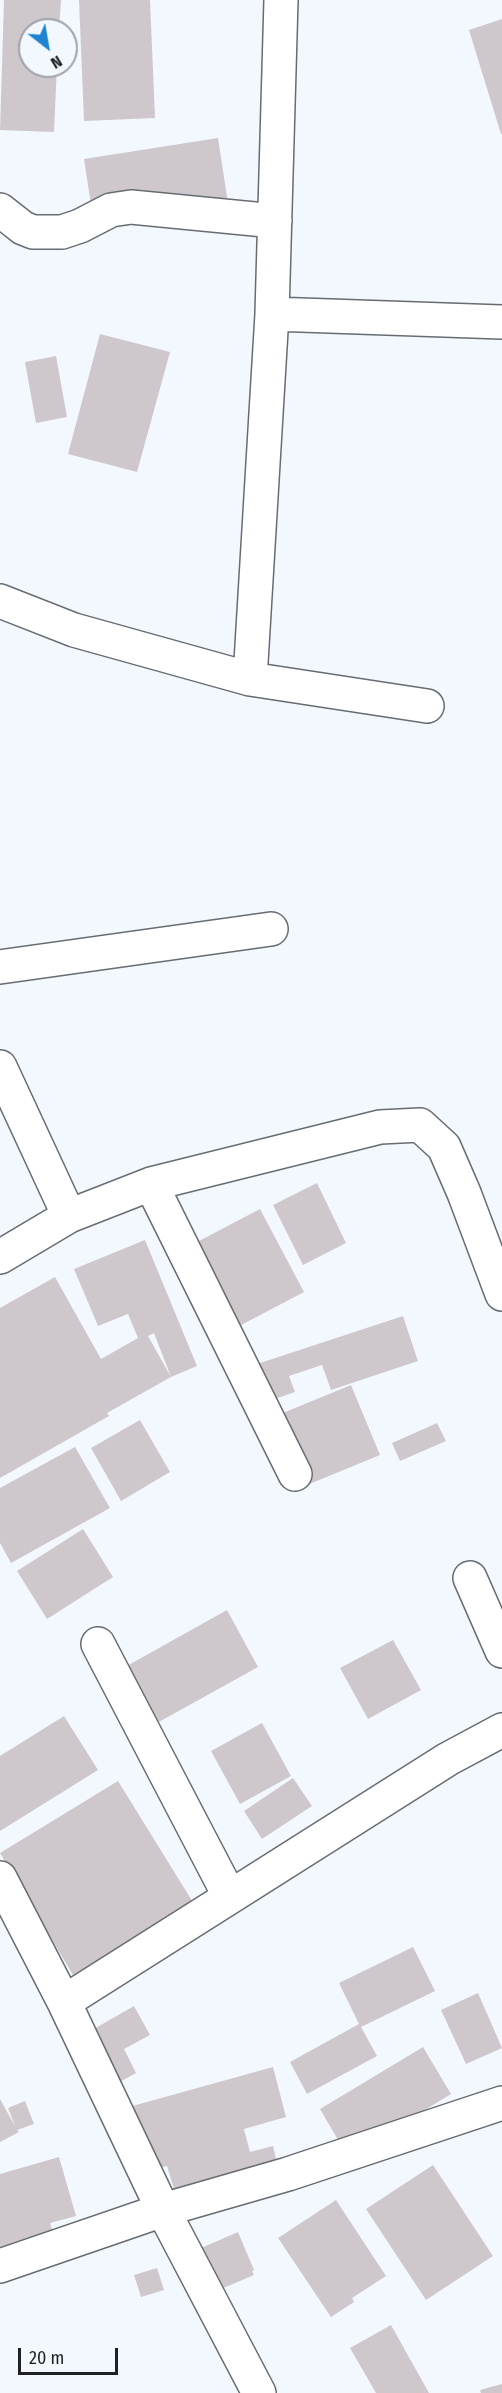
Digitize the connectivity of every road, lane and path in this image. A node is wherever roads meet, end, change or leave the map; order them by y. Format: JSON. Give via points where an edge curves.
{"nodes":[{"id":1,"x":281,"y":0,"type":"edge"},
{"id":2,"x":0,"y":210,"type":"edge"},
{"id":3,"x":275,"y":221,"type":"junction"},
{"id":4,"x":272,"y":314,"type":"junction"},
{"id":5,"x":502,"y":322,"type":"edge"},
{"id":6,"x":0,"y":601,"type":"edge"},
{"id":7,"x":250,"y":679,"type":"junction"},
{"id":8,"x":427,"y":706,"type":"dead end"},
{"id":9,"x":271,"y":929,"type":"dead end"},
{"id":10,"x":0,"y":967,"type":"edge"},
{"id":11,"x":0,"y":1067,"type":"edge"},
{"id":12,"x":151,"y":1184,"type":"junction"},
{"id":13,"x":69,"y":1216,"type":"junction"},
{"id":14,"x":0,"y":1257,"type":"edge"},
{"id":15,"x":502,"y":1294,"type":"edge"},
{"id":16,"x":295,"y":1474,"type":"dead end"},
{"id":17,"x":470,"y":1578,"type":"dead end"},
{"id":18,"x":98,"y":1644,"type":"dead end"},
{"id":19,"x":502,"y":1651,"type":"edge"},
{"id":20,"x":502,"y":1730,"type":"edge"},
{"id":21,"x":0,"y":1878,"type":"edge"},
{"id":22,"x":230,"y":1897,"type":"junction"},
{"id":23,"x":64,"y":2002,"type":"junction"},
{"id":24,"x":502,"y":2103,"type":"edge"},
{"id":25,"x":163,"y":2210,"type":"junction"},
{"id":26,"x":0,"y":2266,"type":"edge"},
{"id":27,"x":259,"y":2393,"type":"edge"}],
"edges":[{"from":1,"to":3,"type":"street"},
{"from":2,"to":3,"type":"street","via":[[33,232],[62,232],[111,210],[131,207]]},
{"from":3,"to":4,"type":"street"},
{"from":4,"to":5,"type":"street"},
{"from":4,"to":7,"type":"street"},
{"from":6,"to":7,"type":"street","via":[[74,630]]},
{"from":7,"to":8,"type":"street"},
{"from":9,"to":10,"type":"street"},
{"from":11,"to":13,"type":"street"},
{"from":12,"to":13,"type":"street"},
{"from":12,"to":15,"type":"street","via":[[380,1127],[420,1125],[444,1147]]},
{"from":12,"to":16,"type":"street"},
{"from":13,"to":14,"type":"street"},
{"from":17,"to":19,"type":"street"},
{"from":18,"to":22,"type":"street"},
{"from":20,"to":22,"type":"street","via":[[448,1759]]},
{"from":21,"to":23,"type":"street"},
{"from":22,"to":23,"type":"street"},
{"from":23,"to":25,"type":"street"},
{"from":24,"to":25,"type":"street","via":[[288,2174]]},
{"from":25,"to":26,"type":"street"},
{"from":25,"to":27,"type":"street"}]}
